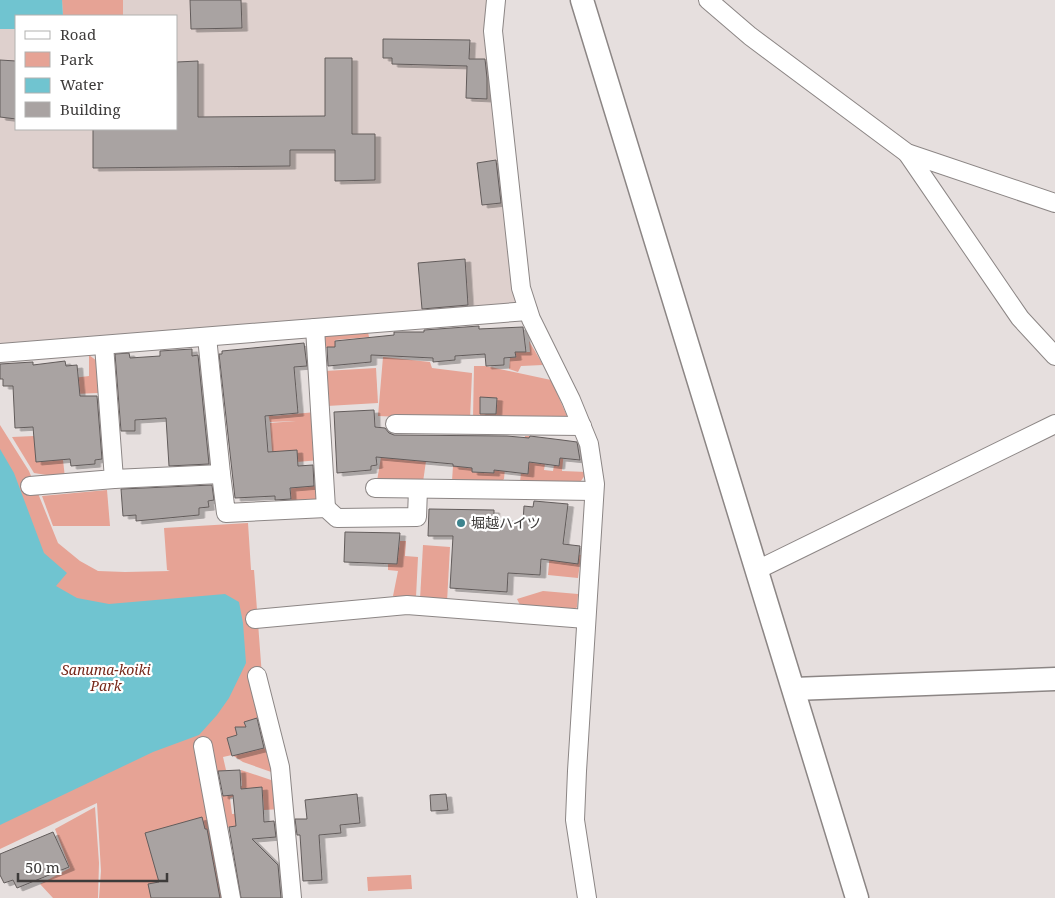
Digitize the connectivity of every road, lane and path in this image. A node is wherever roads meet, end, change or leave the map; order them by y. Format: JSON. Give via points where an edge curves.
{"nodes":[{"id":1,"x":496,"y":0,"type":"edge"},
{"id":2,"x":582,"y":0,"type":"edge"},
{"id":3,"x":708,"y":0,"type":"edge"},
{"id":4,"x":908,"y":153,"type":"junction"},
{"id":5,"x":1055,"y":204,"type":"edge"},
{"id":6,"x":528,"y":311,"type":"junction"},
{"id":7,"x":315,"y":328,"type":"junction"},
{"id":8,"x":207,"y":337,"type":"junction"},
{"id":9,"x":104,"y":345,"type":"junction"},
{"id":10,"x":0,"y":353,"type":"edge"},
{"id":11,"x":1055,"y":356,"type":"edge"},
{"id":12,"x":395,"y":424,"type":"dead end"},
{"id":13,"x":1055,"y":424,"type":"edge"},
{"id":14,"x":582,"y":426,"type":"junction"},
{"id":15,"x":221,"y":474,"type":"junction"},
{"id":16,"x":114,"y":479,"type":"junction"},
{"id":17,"x":30,"y":486,"type":"dead end"},
{"id":18,"x":375,"y":488,"type":"dead end"},
{"id":19,"x":418,"y":489,"type":"junction"},
{"id":20,"x":594,"y":491,"type":"junction"},
{"id":21,"x":326,"y":508,"type":"junction"},
{"id":22,"x":757,"y":570,"type":"junction"},
{"id":23,"x":254,"y":619,"type":"dead end"},
{"id":24,"x":586,"y":619,"type":"junction"},
{"id":25,"x":257,"y":676,"type":"dead end"},
{"id":26,"x":1055,"y":679,"type":"edge"},
{"id":27,"x":794,"y":689,"type":"junction"},
{"id":28,"x":203,"y":746,"type":"dead end"},
{"id":29,"x":231,"y":898,"type":"edge"},
{"id":30,"x":292,"y":898,"type":"edge"},
{"id":31,"x":587,"y":898,"type":"edge"},
{"id":32,"x":857,"y":898,"type":"edge"}],
"edges":[{"from":1,"to":6,"type":"street","via":[[494,41],[521,288]]},
{"from":2,"to":22,"type":"street"},
{"from":3,"to":4,"type":"street","via":[[750,36]]},
{"from":4,"to":5,"type":"street"},
{"from":4,"to":11,"type":"street","via":[[1020,318]]},
{"from":6,"to":7,"type":"street"},
{"from":6,"to":14,"type":"street"},
{"from":7,"to":8,"type":"street"},
{"from":7,"to":21,"type":"street"},
{"from":8,"to":9,"type":"street"},
{"from":8,"to":15,"type":"street"},
{"from":9,"to":10,"type":"street"},
{"from":9,"to":16,"type":"street"},
{"from":12,"to":14,"type":"street"},
{"from":13,"to":22,"type":"street"},
{"from":14,"to":20,"type":"street","via":[[589,444]]},
{"from":15,"to":16,"type":"street"},
{"from":15,"to":21,"type":"street","via":[[226,513]]},
{"from":16,"to":17,"type":"street"},
{"from":18,"to":19,"type":"street"},
{"from":19,"to":20,"type":"street"},
{"from":19,"to":21,"type":"street","via":[[416,517],[337,518]]},
{"from":20,"to":24,"type":"street"},
{"from":22,"to":27,"type":"street"},
{"from":23,"to":24,"type":"street","via":[[407,605]]},
{"from":24,"to":31,"type":"street","via":[[575,820]]},
{"from":25,"to":30,"type":"street","via":[[280,767]]},
{"from":26,"to":27,"type":"street"},
{"from":27,"to":32,"type":"street"},
{"from":28,"to":29,"type":"street"}]}
